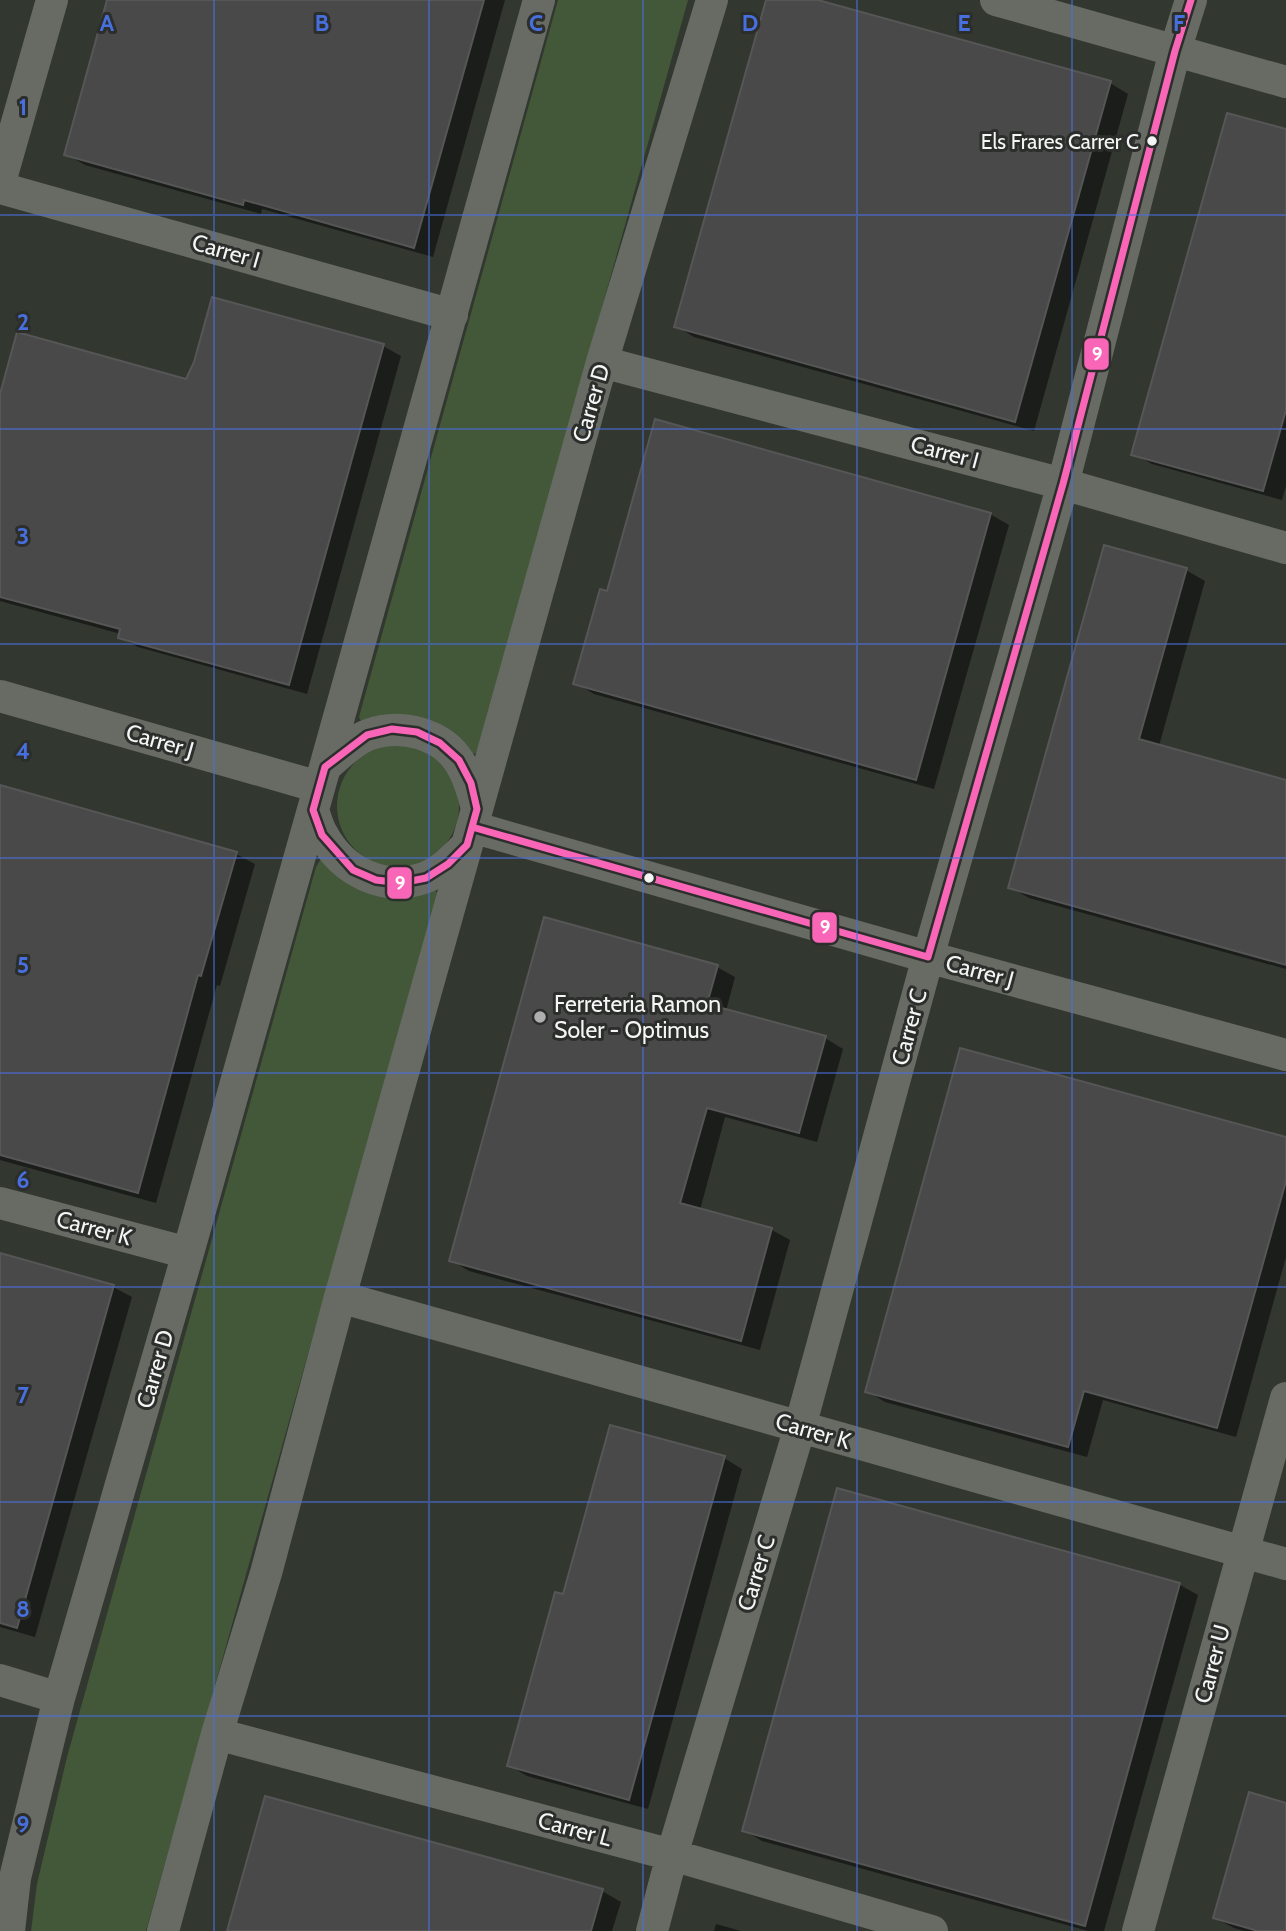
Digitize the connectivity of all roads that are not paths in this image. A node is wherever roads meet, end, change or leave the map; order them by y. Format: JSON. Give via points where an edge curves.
{"nodes":[{"id":1,"x":52,"y":0,"type":"edge"},
{"id":2,"x":538,"y":0,"type":"edge"},
{"id":3,"x":712,"y":0,"type":"edge"},
{"id":4,"x":996,"y":0,"type":"edge"},
{"id":5,"x":1191,"y":0,"type":"edge"},
{"id":6,"x":1175,"y":51,"type":"junction"},
{"id":7,"x":1286,"y":82,"type":"edge"},
{"id":8,"x":0,"y":182,"type":"edge"},
{"id":9,"x":0,"y":188,"type":"edge"},
{"id":10,"x":452,"y":315,"type":"junction"},
{"id":11,"x":602,"y":362,"type":"junction"},
{"id":12,"x":1063,"y":484,"type":"junction"},
{"id":13,"x":1286,"y":548,"type":"edge"},
{"id":14,"x":0,"y":696,"type":"edge"},
{"id":15,"x":319,"y":788,"type":"junction"},
{"id":16,"x":472,"y":827,"type":"junction"},
{"id":17,"x":928,"y":957,"type":"junction"},
{"id":18,"x":1286,"y":1055,"type":"edge"},
{"id":19,"x":0,"y":1203,"type":"edge"},
{"id":20,"x":188,"y":1253,"type":"junction"},
{"id":21,"x":340,"y":1297,"type":"junction"},
{"id":22,"x":1286,"y":1398,"type":"edge"},
{"id":23,"x":800,"y":1427,"type":"junction"},
{"id":24,"x":1243,"y":1552,"type":"junction"},
{"id":25,"x":1286,"y":1564,"type":"edge"},
{"id":26,"x":0,"y":1680,"type":"edge"},
{"id":27,"x":59,"y":1698,"type":"junction"},
{"id":28,"x":217,"y":1734,"type":"junction"},
{"id":29,"x":672,"y":1855,"type":"junction"},
{"id":30,"x":9,"y":1931,"type":"edge"},
{"id":31,"x":163,"y":1931,"type":"edge"},
{"id":32,"x":652,"y":1931,"type":"edge"},
{"id":33,"x":932,"y":1931,"type":"edge"},
{"id":34,"x":1138,"y":1931,"type":"edge"}],
"edges":[{"from":1,"to":8,"type":"street"},
{"from":2,"to":10,"type":"street","name":"Carrer D"},
{"from":3,"to":11,"type":"street","name":"Carrer D"},
{"from":4,"to":6,"type":"street"},
{"from":5,"to":6,"type":"street","name":"Carrer C"},
{"from":6,"to":7,"type":"street"},
{"from":6,"to":12,"type":"street","name":"Carrer C"},
{"from":9,"to":10,"type":"street","name":"Carrer I"},
{"from":10,"to":15,"type":"street","name":"Carrer D"},
{"from":11,"to":12,"type":"street","name":"Carrer I"},
{"from":11,"to":16,"type":"street","name":"Carrer D"},
{"from":12,"to":13,"type":"street","name":"Carrer I"},
{"from":12,"to":17,"type":"street","name":"Carrer C"},
{"from":14,"to":15,"type":"street","name":"Carrer J"},
{"from":15,"to":16,"type":"street","via":[[322,835],[353,870],[376,880],[401,883],[426,878],[448,864]]},
{"from":15,"to":16,"type":"street","via":[[346,749],[367,735],[392,729],[417,732],[440,743],[459,760],[471,783]]},
{"from":15,"to":20,"type":"street","name":"Carrer D"},
{"from":16,"to":17,"type":"street","name":"Carrer J"},
{"from":16,"to":21,"type":"street","name":"Carrer D"},
{"from":17,"to":18,"type":"street","name":"Carrer J"},
{"from":17,"to":23,"type":"street","name":"Carrer C"},
{"from":19,"to":20,"type":"street","name":"Carrer K"},
{"from":20,"to":27,"type":"street","name":"Carrer D"},
{"from":21,"to":23,"type":"street","name":"Carrer K"},
{"from":21,"to":28,"type":"street","name":"Carrer D","via":[[266,1573]]},
{"from":22,"to":24,"type":"street","name":"Carrer U"},
{"from":23,"to":24,"type":"street","name":"Carrer K"},
{"from":23,"to":29,"type":"street","name":"Carrer C"},
{"from":24,"to":25,"type":"street","name":"Carrer K"},
{"from":24,"to":34,"type":"street","name":"Carrer U"},
{"from":26,"to":27,"type":"street"},
{"from":27,"to":30,"type":"street","name":"Carrer D","via":[[15,1878]]},
{"from":28,"to":29,"type":"street","name":"Carrer L"},
{"from":28,"to":31,"type":"street","name":"Carrer D"},
{"from":29,"to":32,"type":"street","name":"Carrer C"},
{"from":29,"to":33,"type":"street","name":"Carrer L"}]}
